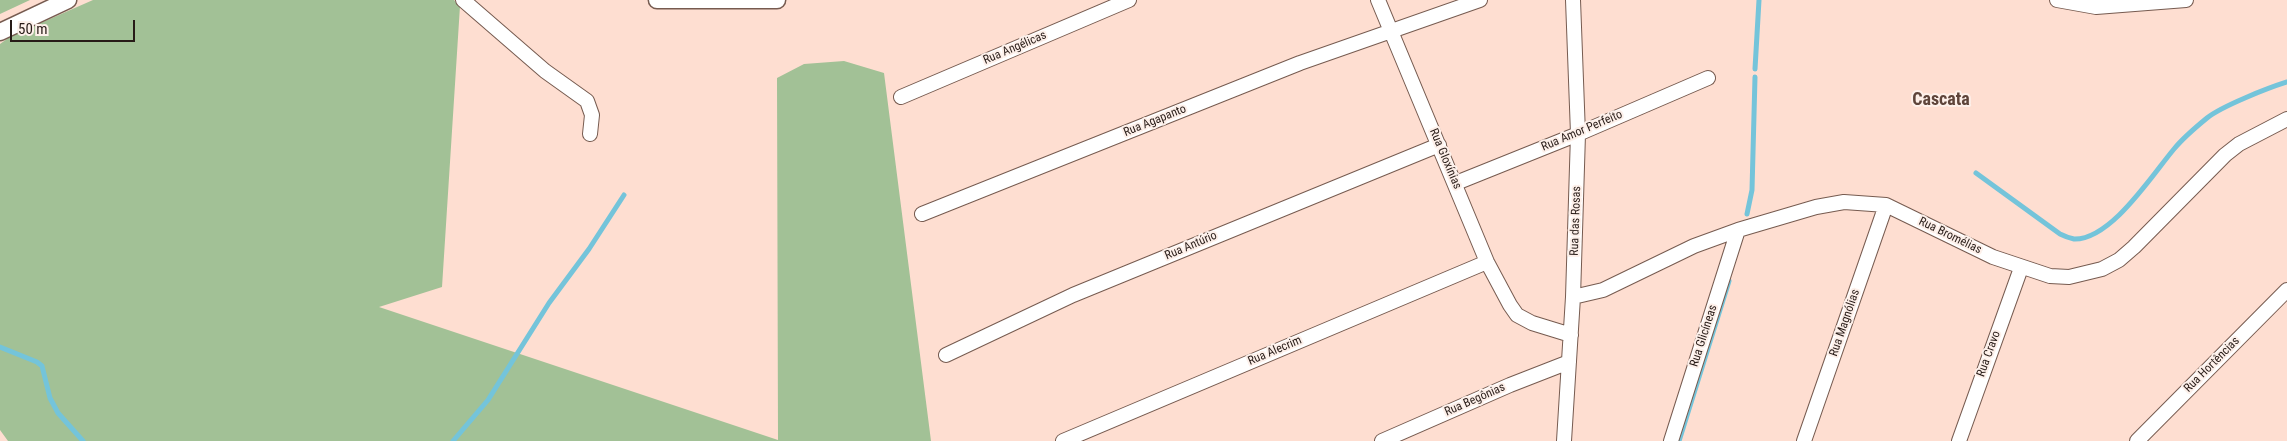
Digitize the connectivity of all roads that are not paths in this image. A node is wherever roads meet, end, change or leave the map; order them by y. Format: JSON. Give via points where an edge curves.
{"nodes":[{"id":1,"x":68,"y":0,"type":"edge"},
{"id":2,"x":464,"y":0,"type":"edge"},
{"id":3,"x":657,"y":0,"type":"edge"},
{"id":4,"x":777,"y":0,"type":"edge"},
{"id":5,"x":1129,"y":0,"type":"edge"},
{"id":6,"x":1378,"y":0,"type":"edge"},
{"id":7,"x":1480,"y":0,"type":"edge"},
{"id":8,"x":1573,"y":0,"type":"edge"},
{"id":9,"x":2057,"y":0,"type":"edge"},
{"id":10,"x":2186,"y":0,"type":"edge"},
{"id":11,"x":1390,"y":31,"type":"junction"},
{"id":12,"x":0,"y":32,"type":"edge"},
{"id":13,"x":1708,"y":78,"type":"dead end"},
{"id":14,"x":901,"y":96,"type":"dead end"},
{"id":15,"x":2287,"y":119,"type":"edge"},
{"id":16,"x":590,"y":134,"type":"dead end"},
{"id":17,"x":1578,"y":134,"type":"junction"},
{"id":18,"x":1439,"y":145,"type":"junction"},
{"id":19,"x":1456,"y":183,"type":"junction"},
{"id":20,"x":1886,"y":205,"type":"junction"},
{"id":21,"x":922,"y":214,"type":"dead end"},
{"id":22,"x":1738,"y":230,"type":"junction"},
{"id":23,"x":1487,"y":262,"type":"junction"},
{"id":24,"x":2021,"y":268,"type":"junction"},
{"id":25,"x":2287,"y":290,"type":"edge"},
{"id":26,"x":1573,"y":296,"type":"junction"},
{"id":27,"x":1570,"y":335,"type":"junction"},
{"id":28,"x":946,"y":356,"type":"dead end"},
{"id":29,"x":1569,"y":362,"type":"junction"},
{"id":30,"x":1065,"y":441,"type":"edge"},
{"id":31,"x":1382,"y":441,"type":"edge"},
{"id":32,"x":1564,"y":441,"type":"edge"},
{"id":33,"x":1671,"y":441,"type":"edge"},
{"id":34,"x":1804,"y":441,"type":"edge"},
{"id":35,"x":1959,"y":441,"type":"edge"},
{"id":36,"x":2137,"y":441,"type":"edge"}],
"edges":[{"from":1,"to":12,"type":"street"},
{"from":2,"to":16,"type":"street","via":[[545,70],[587,101],[592,114]]},
{"from":3,"to":4,"type":"street"},
{"from":5,"to":14,"type":"street","name":"Rua Angélicas"},
{"from":6,"to":11,"type":"street","name":"Rua Gloxínias"},
{"from":7,"to":11,"type":"street","name":"Rua Agapanto"},
{"from":8,"to":17,"type":"street","name":"Rua das Rosas"},
{"from":9,"to":10,"type":"street","via":[[2096,7]]},
{"from":11,"to":18,"type":"street","name":"Rua Gloxínias"},
{"from":11,"to":21,"type":"street","name":"Rua Agapanto","via":[[1300,63]]},
{"from":13,"to":17,"type":"street","name":"Rua Amor Perfeito"},
{"from":15,"to":24,"type":"street","name":"Rua Bromélias","via":[[2225,155],[2134,247],[2102,269],[2068,277]]},
{"from":17,"to":19,"type":"street","name":"Rua Amor Perfeito"},
{"from":17,"to":26,"type":"street","name":"Rua das Rosas"},
{"from":18,"to":19,"type":"street","name":"Rua Gloxínias"},
{"from":18,"to":28,"type":"street","name":"Rua Antúrio","via":[[1073,295]]},
{"from":19,"to":23,"type":"street","name":"Rua Gloxínias"},
{"from":20,"to":22,"type":"street","name":"Rua Bromélias","via":[[1844,202]]},
{"from":20,"to":24,"type":"street","name":"Rua Bromélias"},
{"from":20,"to":34,"type":"street","name":"Rua Magnólias"},
{"from":22,"to":26,"type":"street","name":"Rua Bromélias","via":[[1694,246],[1603,290]]},
{"from":22,"to":33,"type":"street","name":"Rua Glicíneas"},
{"from":23,"to":27,"type":"street","name":"Rua Gloxínias","via":[[1517,315]]},
{"from":23,"to":30,"type":"street","name":"Rua Alecrim"},
{"from":24,"to":35,"type":"street","name":"Rua Cravo"},
{"from":25,"to":36,"type":"street","name":"Rua Hortências"},
{"from":26,"to":27,"type":"street","name":"Rua das Rosas"},
{"from":27,"to":29,"type":"street","name":"Rua das Rosas"},
{"from":29,"to":31,"type":"street","name":"Rua Begônias"},
{"from":29,"to":32,"type":"street","name":"Rua das Rosas"}]}
